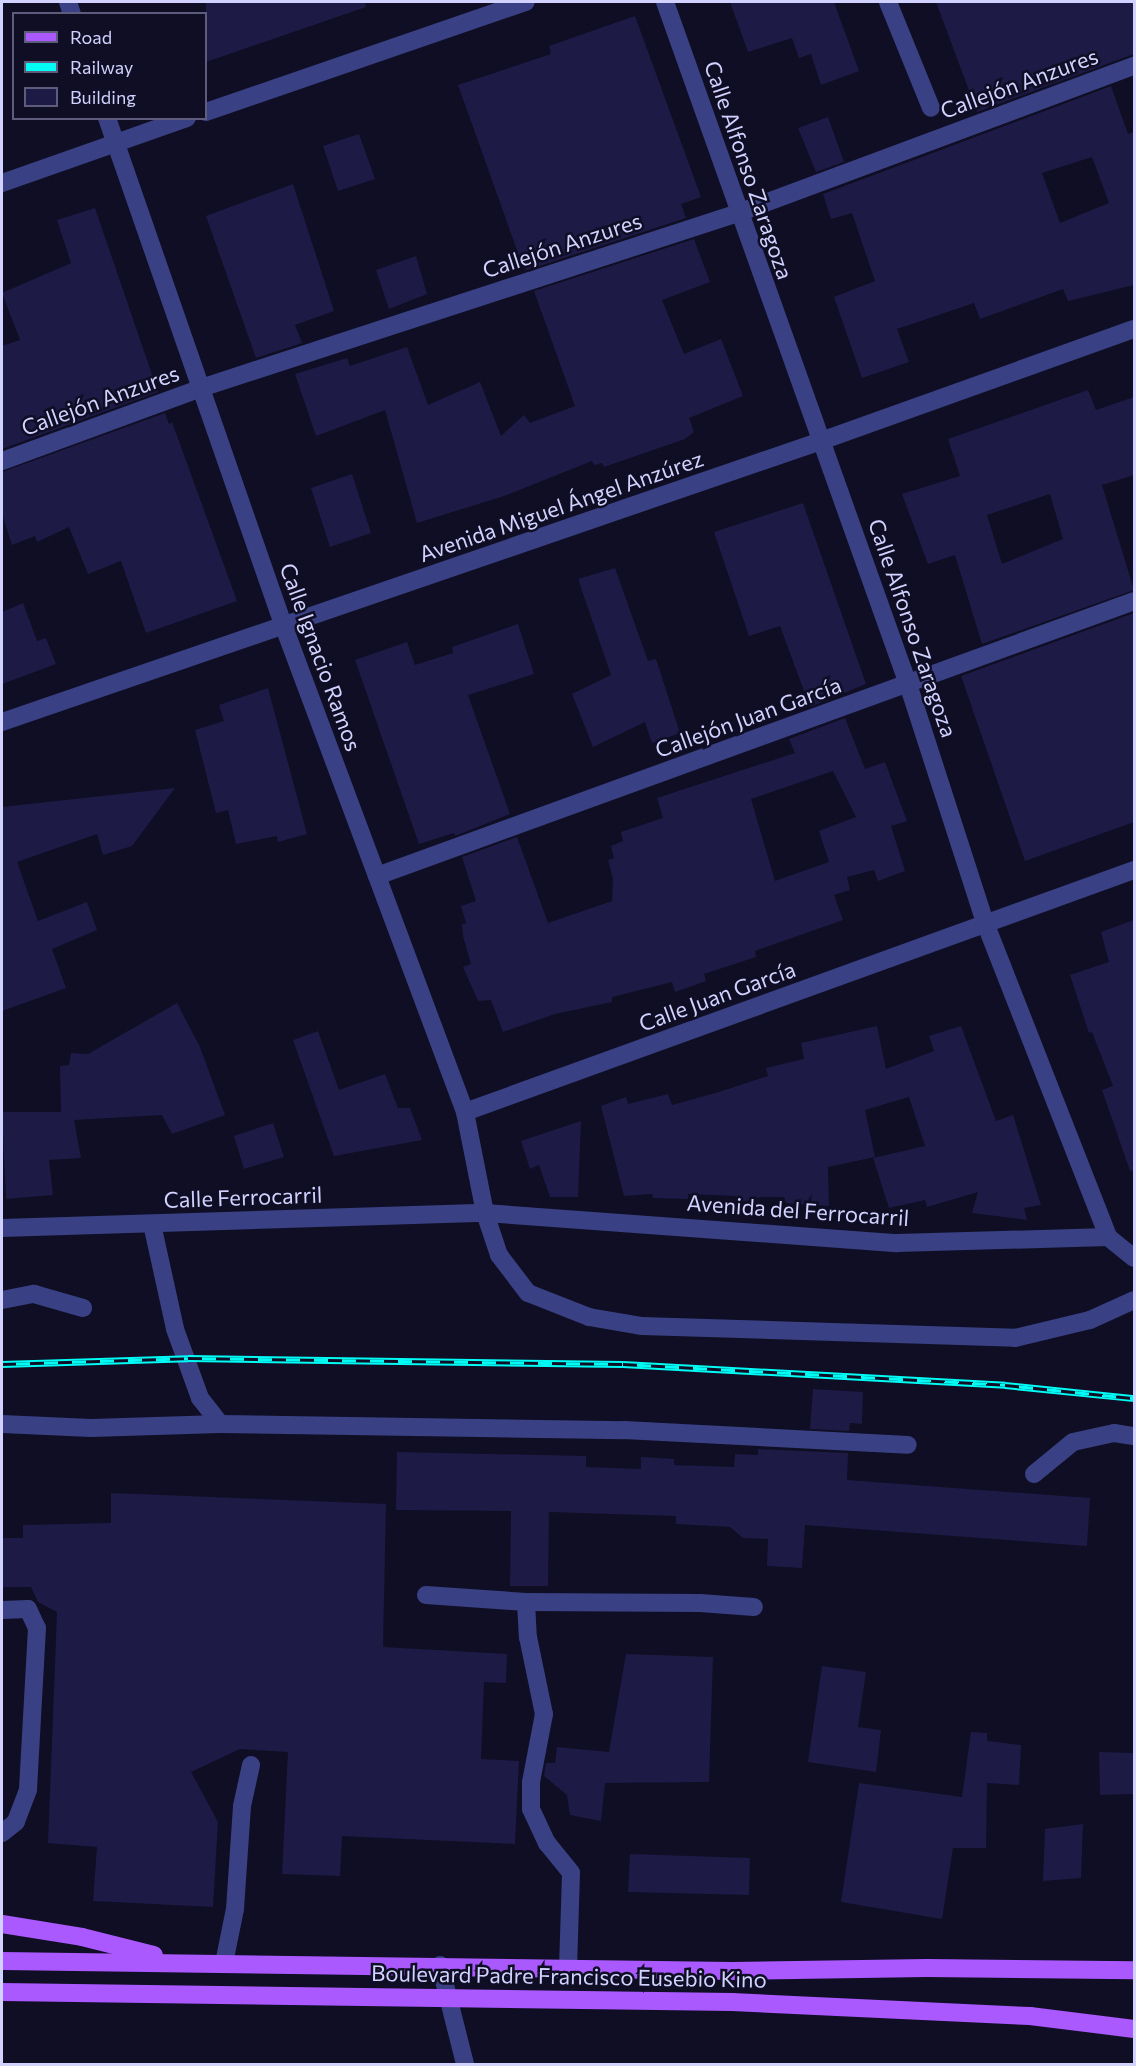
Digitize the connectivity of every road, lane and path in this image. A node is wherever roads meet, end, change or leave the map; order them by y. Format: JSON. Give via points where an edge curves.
{"nodes":[{"id":1,"x":526,"y":2,"type":"edge"},
{"id":2,"x":665,"y":2,"type":"edge"},
{"id":3,"x":888,"y":2,"type":"edge"},
{"id":4,"x":1134,"y":66,"type":"edge"},
{"id":5,"x":931,"y":108,"type":"dead end"},
{"id":6,"x":207,"y":112,"type":"edge"},
{"id":7,"x":108,"y":120,"type":"edge"},
{"id":8,"x":181,"y":120,"type":"edge"},
{"id":9,"x":115,"y":143,"type":"junction"},
{"id":10,"x":2,"y":183,"type":"edge"},
{"id":11,"x":738,"y":213,"type":"junction"},
{"id":12,"x":1134,"y":329,"type":"edge"},
{"id":13,"x":201,"y":388,"type":"junction"},
{"id":14,"x":821,"y":441,"type":"junction"},
{"id":15,"x":2,"y":461,"type":"edge"},
{"id":16,"x":1134,"y":601,"type":"edge"},
{"id":17,"x":284,"y":627,"type":"junction"},
{"id":18,"x":908,"y":684,"type":"junction"},
{"id":19,"x":2,"y":722,"type":"edge"},
{"id":20,"x":1134,"y":870,"type":"edge"},
{"id":21,"x":377,"y":876,"type":"junction"},
{"id":22,"x":986,"y":925,"type":"junction"},
{"id":23,"x":465,"y":1112,"type":"junction"},
{"id":24,"x":485,"y":1213,"type":"junction"},
{"id":25,"x":152,"y":1224,"type":"junction"},
{"id":26,"x":2,"y":1228,"type":"edge"},
{"id":27,"x":1108,"y":1237,"type":"junction"},
{"id":28,"x":1134,"y":1258,"type":"edge"},
{"id":29,"x":2,"y":1300,"type":"edge"},
{"id":30,"x":1134,"y":1300,"type":"edge"},
{"id":31,"x":83,"y":1308,"type":"dead end"},
{"id":32,"x":2,"y":1424,"type":"edge"},
{"id":33,"x":220,"y":1424,"type":"junction"},
{"id":34,"x":1134,"y":1436,"type":"edge"},
{"id":35,"x":908,"y":1445,"type":"dead end"},
{"id":36,"x":1035,"y":1474,"type":"dead end"},
{"id":37,"x":426,"y":1595,"type":"dead end"},
{"id":38,"x":526,"y":1602,"type":"junction"},
{"id":39,"x":754,"y":1607,"type":"dead end"},
{"id":40,"x":2,"y":1610,"type":"edge"},
{"id":41,"x":251,"y":1765,"type":"dead end"},
{"id":42,"x":2,"y":1833,"type":"edge"},
{"id":43,"x":2,"y":1924,"type":"edge"},
{"id":44,"x":2,"y":1961,"type":"edge"},
{"id":45,"x":182,"y":1963,"type":"junction"},
{"id":46,"x":224,"y":1963,"type":"junction"},
{"id":47,"x":440,"y":1965,"type":"junction"},
{"id":48,"x":568,"y":1968,"type":"junction"},
{"id":49,"x":1134,"y":1970,"type":"edge"},
{"id":50,"x":2,"y":1992,"type":"edge"},
{"id":51,"x":445,"y":1996,"type":"junction"},
{"id":52,"x":1134,"y":2029,"type":"edge"},
{"id":53,"x":465,"y":2064,"type":"edge"}],
"edges":[{"from":1,"to":6,"type":"street"},
{"from":2,"to":11,"type":"street","name":"Calle Alfonso Zaragoza"},
{"from":3,"to":5,"type":"street"},
{"from":4,"to":11,"type":"street","name":"Callejón Anzures"},
{"from":7,"to":9,"type":"street","name":"Calle Ignacio Ramos"},
{"from":8,"to":9,"type":"street"},
{"from":9,"to":10,"type":"street"},
{"from":9,"to":13,"type":"street","name":"Calle Ignacio Ramos"},
{"from":11,"to":13,"type":"street","name":"Callejón Anzures"},
{"from":11,"to":14,"type":"street","name":"Calle Alfonso Zaragoza"},
{"from":12,"to":14,"type":"street","name":"Avenida Miguel Ángel Anzúrez"},
{"from":13,"to":15,"type":"street","name":"Callejón Anzures"},
{"from":13,"to":17,"type":"street","name":"Calle Ignacio Ramos"},
{"from":14,"to":17,"type":"street","name":"Avenida Miguel Ángel Anzúrez"},
{"from":14,"to":18,"type":"street","name":"Calle Alfonso Zaragoza"},
{"from":16,"to":18,"type":"street","name":"Callejón Juan García"},
{"from":17,"to":19,"type":"street","name":"Avenida Miguel Ángel Anzúrez"},
{"from":17,"to":21,"type":"street","name":"Calle Ignacio Ramos"},
{"from":18,"to":21,"type":"street","name":"Callejón Juan García"},
{"from":18,"to":22,"type":"street","name":"Calle Alfonso Zaragoza"},
{"from":20,"to":22,"type":"street","name":"Calle Juan García"},
{"from":21,"to":23,"type":"street","name":"Calle Ignacio Ramos"},
{"from":22,"to":23,"type":"street","name":"Calle Juan García"},
{"from":22,"to":27,"type":"street","name":"Calle Alfonso Zaragoza"},
{"from":23,"to":24,"type":"street","name":"Calle Ignacio Ramos"},
{"from":24,"to":25,"type":"street","name":"Calle Ferrocarril"},
{"from":24,"to":27,"type":"street","name":"Avenida del Ferrocarril","via":[[897,1243]]},
{"from":24,"to":30,"type":"street","name":"Calle Ignacio Ramos","via":[[499,1255],[528,1293],[589,1317],[642,1326],[1015,1338],[1090,1320]]},
{"from":25,"to":26,"type":"street","name":"Calle Ferrocarril"},
{"from":25,"to":33,"type":"street","via":[[175,1329],[200,1398]]},
{"from":27,"to":28,"type":"street","name":"Calle Alfonso Zaragoza"},
{"from":29,"to":31,"type":"street","via":[[34,1294]]},
{"from":32,"to":33,"type":"street","via":[[91,1428]]},
{"from":33,"to":35,"type":"street","via":[[624,1430]]},
{"from":34,"to":36,"type":"street","via":[[1114,1433],[1073,1442]]},
{"from":37,"to":38,"type":"street"},
{"from":38,"to":39,"type":"street"},
{"from":38,"to":48,"type":"street","via":[[528,1637],[544,1714],[531,1782],[531,1809],[547,1843],[571,1874]]},
{"from":40,"to":42,"type":"street","via":[[28,1609],[37,1628],[28,1791],[16,1822]]},
{"from":41,"to":46,"type":"street","via":[[242,1806],[235,1909]]},
{"from":43,"to":45,"type":"main road","via":[[82,1937]]},
{"from":44,"to":45,"type":"main road","name":"Boulevard Padre Francisco Eusebio Kino"},
{"from":45,"to":46,"type":"main road","name":"Boulevard Padre Francisco Eusebio Kino"},
{"from":46,"to":47,"type":"main road","name":"Boulevard Padre Francisco Eusebio Kino"},
{"from":47,"to":48,"type":"main road","name":"Boulevard Padre Francisco Eusebio Kino"},
{"from":47,"to":51,"type":"street"},
{"from":48,"to":49,"type":"main road","name":"Boulevard Padre Francisco Eusebio Kino"},
{"from":50,"to":51,"type":"main road","name":"Boulevard Padre Francisco Eusebio Kino"},
{"from":51,"to":52,"type":"main road","name":"Boulevard Padre Francisco Eusebio Kino","via":[[720,2002],[1006,2015]]},
{"from":51,"to":53,"type":"street"}]}
